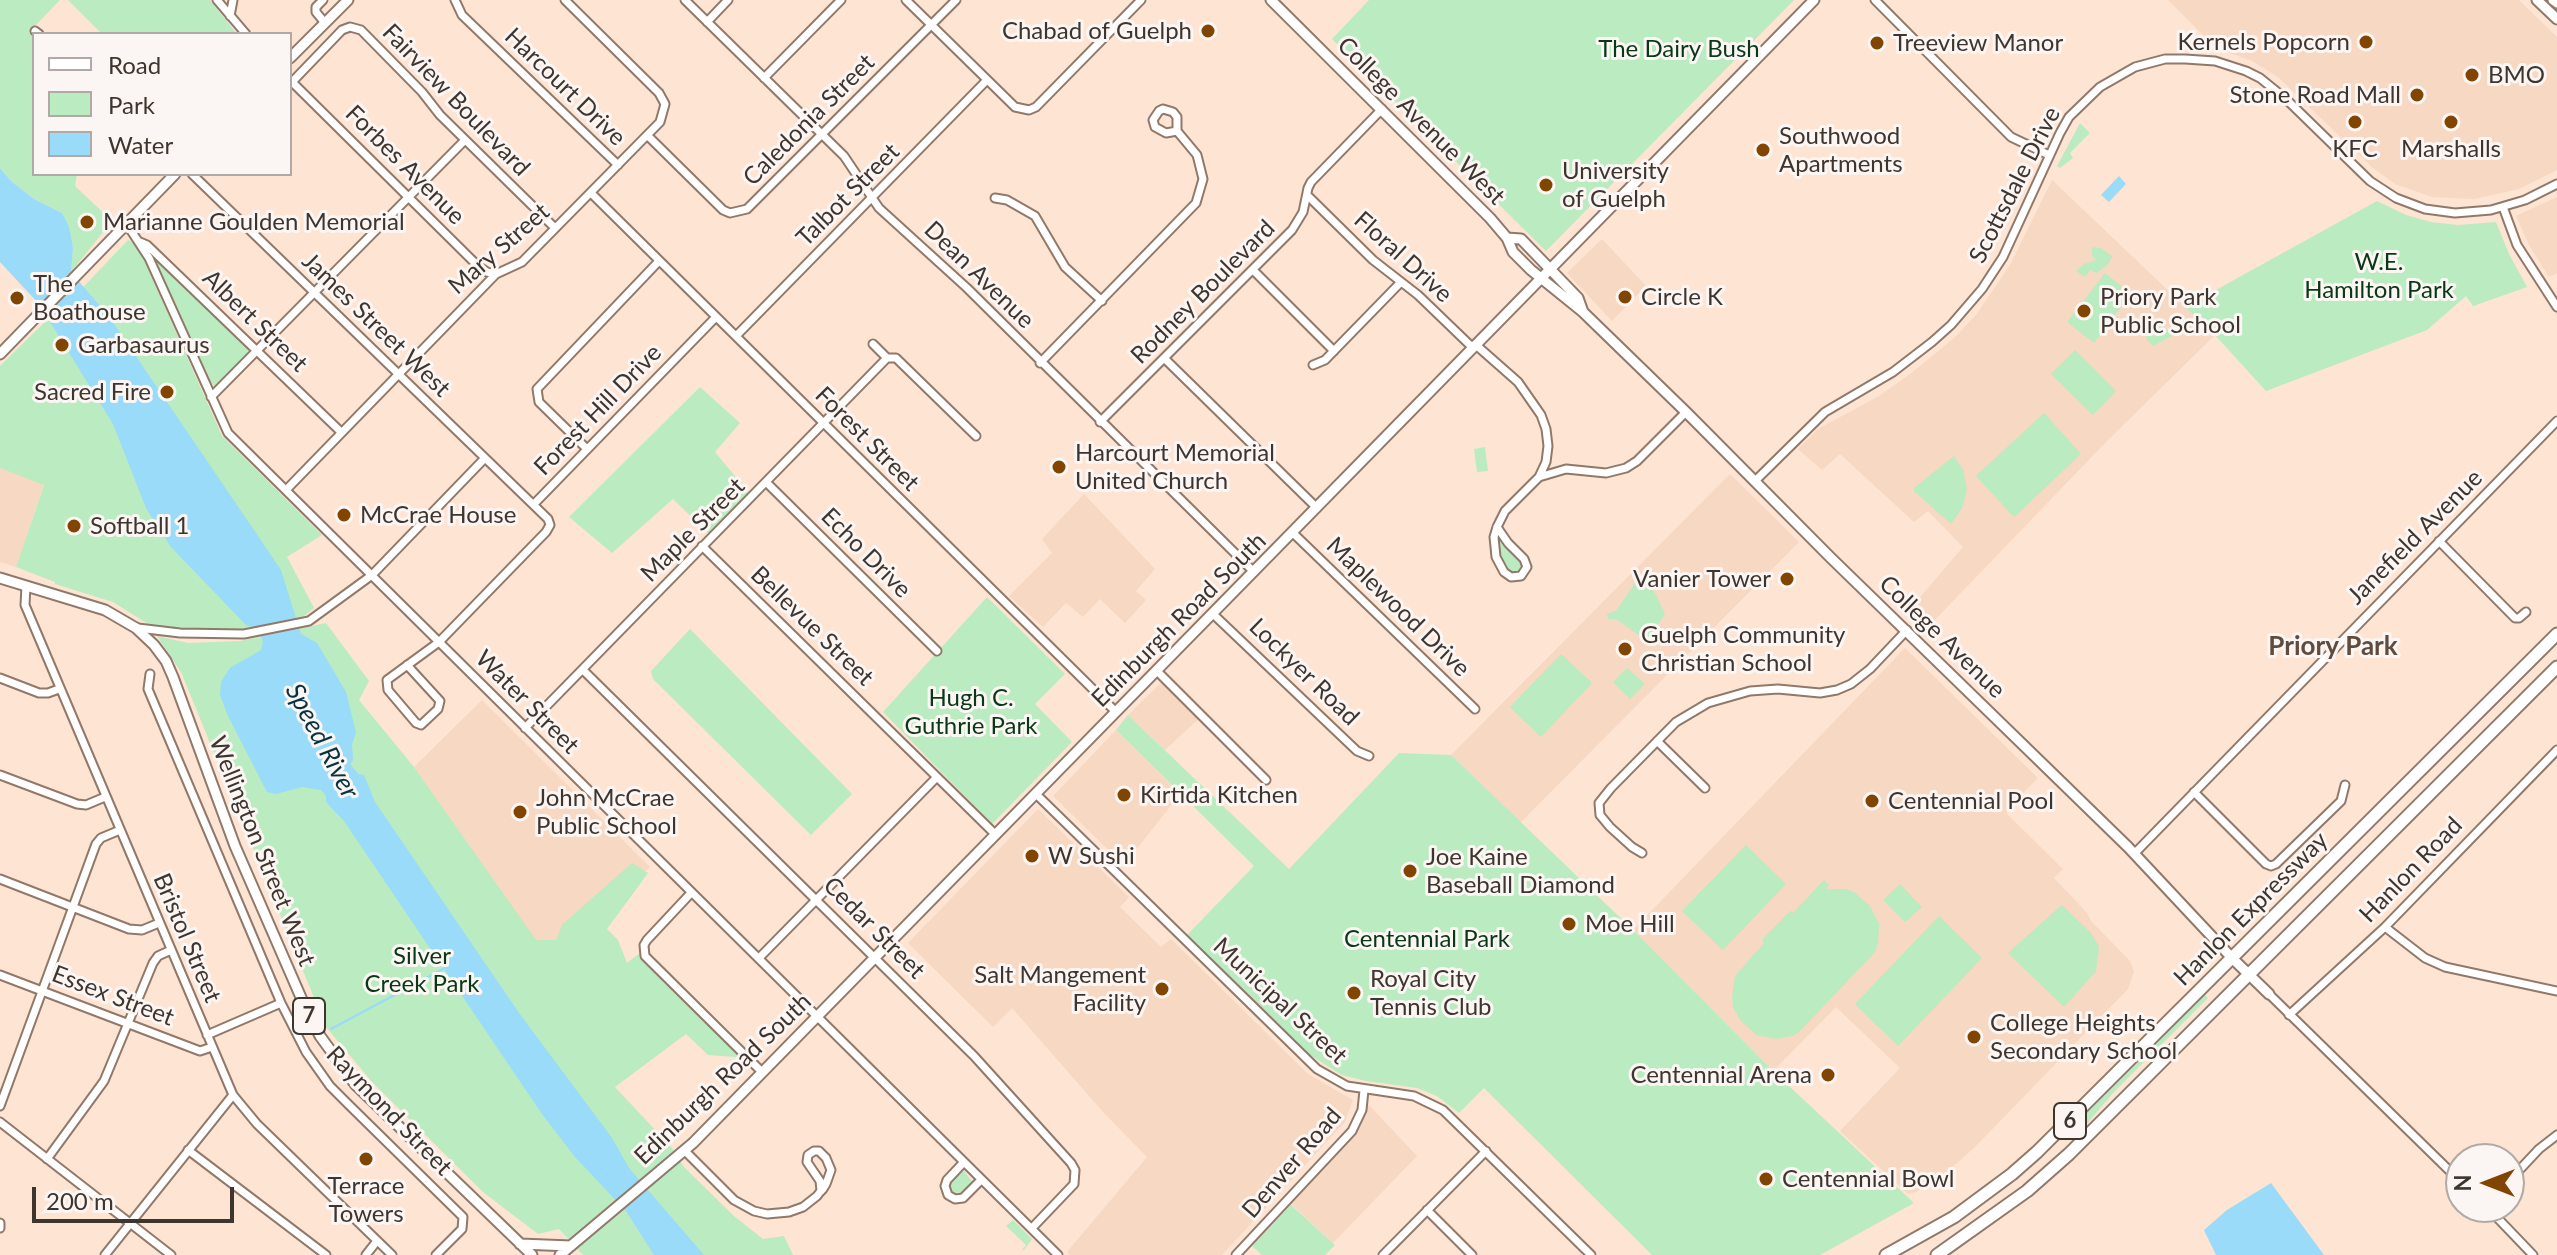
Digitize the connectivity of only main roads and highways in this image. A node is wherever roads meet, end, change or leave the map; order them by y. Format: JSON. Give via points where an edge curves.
{"nodes":[{"id":1,"x":348,"y":0,"type":"edge"},
{"id":2,"x":1271,"y":0,"type":"edge"},
{"id":3,"x":1814,"y":0,"type":"edge"},
{"id":4,"x":2537,"y":0,"type":"edge"},
{"id":5,"x":2557,"y":19,"type":"edge"},
{"id":6,"x":292,"y":56,"type":"edge"},
{"id":7,"x":173,"y":176,"type":"edge"},
{"id":8,"x":1507,"y":238,"type":"junction"},
{"id":9,"x":1550,"y":268,"type":"junction"},
{"id":10,"x":1540,"y":278,"type":"junction"},
{"id":11,"x":1583,"y":312,"type":"junction"},
{"id":12,"x":0,"y":354,"type":"edge"},
{"id":13,"x":0,"y":578,"type":"edge"},
{"id":14,"x":2557,"y":634,"type":"edge"},
{"id":15,"x":2557,"y":667,"type":"edge"},
{"id":16,"x":2232,"y":958,"type":"junction"},
{"id":17,"x":2250,"y":974,"type":"junction"},
{"id":18,"x":2269,"y":994,"type":"road end"},
{"id":19,"x":520,"y":1244,"type":"junction"},
{"id":20,"x":571,"y":1250,"type":"edge"},
{"id":21,"x":521,"y":1255,"type":"edge"},
{"id":22,"x":532,"y":1255,"type":"edge"},
{"id":23,"x":560,"y":1255,"type":"edge"},
{"id":24,"x":1886,"y":1255,"type":"edge"},
{"id":25,"x":1937,"y":1255,"type":"edge"}],
"edges":[{"from":1,"to":6,"type":"main road"},
{"from":2,"to":8,"type":"main road","name":"College Avenue West"},
{"from":3,"to":9,"type":"main road","name":"Edinburgh Road South"},
{"from":4,"to":5,"type":"main road"},
{"from":7,"to":12,"type":"main road"},
{"from":8,"to":9,"type":"main road","name":"College Avenue West","via":[[1521,239]]},
{"from":8,"to":10,"type":"main road","name":"College Avenue West","via":[[1513,252]]},
{"from":9,"to":10,"type":"main road","name":"Edinburgh Road South"},
{"from":9,"to":11,"type":"main road","name":"College Avenue West","via":[[1578,298]]},
{"from":10,"to":11,"type":"main road","name":"College Avenue West"},
{"from":10,"to":20,"type":"main road","name":"Edinburgh Road South","via":[[693,1143]]},
{"from":11,"to":16,"type":"main road","name":"College Avenue","via":[[2134,854]]},
{"from":13,"to":19,"type":"main road","name":"Wellington Street West","number":"7","via":[[105,610],[136,628],[160,653],[235,846],[320,1036],[355,1084]]},
{"from":14,"to":16,"type":"highway","name":"Hanlon Expressway","number":"6"},
{"from":15,"to":17,"type":"highway","name":"Hanlon Expressway","number":"6"},
{"from":16,"to":17,"type":"main road","name":"College Avenue"},
{"from":16,"to":24,"type":"highway","name":"Hanlon Expressway","number":"6","via":[[2012,1174],[1954,1217]]},
{"from":17,"to":18,"type":"main road","name":"College Avenue"},
{"from":17,"to":25,"type":"highway","name":"Hanlon Expressway","number":"6","via":[[2069,1154]]},
{"from":19,"to":20,"type":"main road"},
{"from":19,"to":21,"type":"main road"},
{"from":19,"to":22,"type":"main road","name":"Wellington Street West","number":"7"},
{"from":20,"to":23,"type":"main road","name":"Edinburgh Road South"}]}
